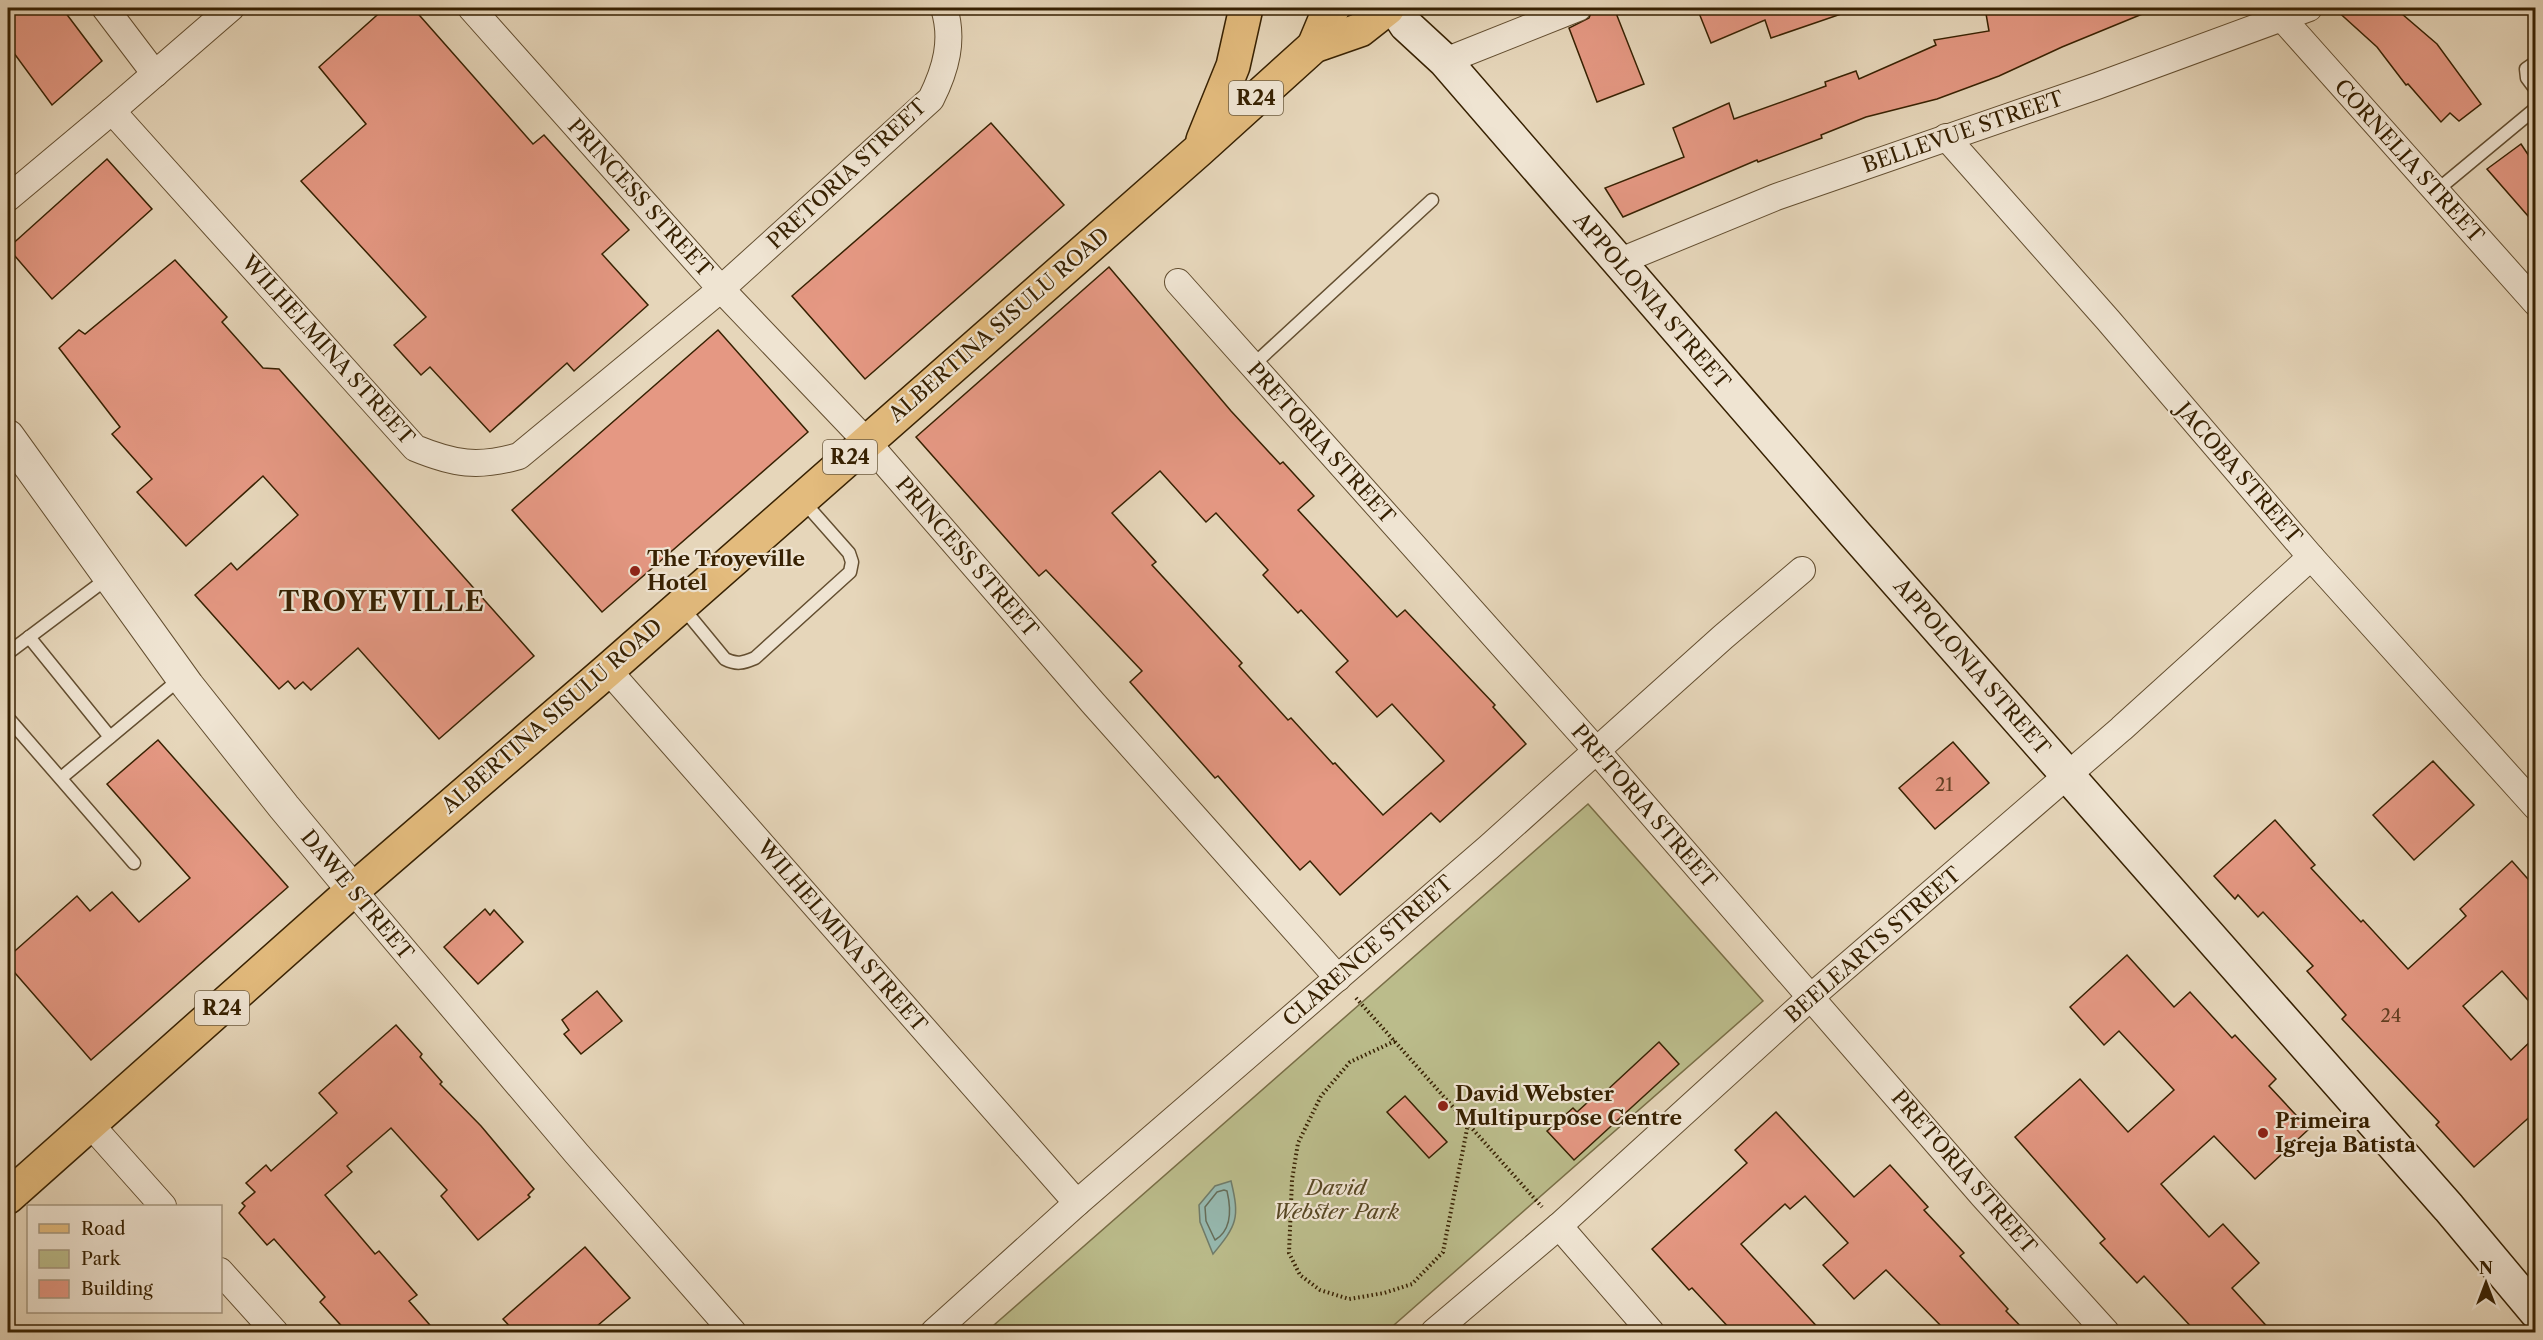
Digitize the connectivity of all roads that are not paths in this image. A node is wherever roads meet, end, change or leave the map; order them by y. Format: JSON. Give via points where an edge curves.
{"nodes":[{"id":1,"x":105,"y":8,"type":"edge"},
{"id":2,"x":231,"y":8,"type":"edge"},
{"id":3,"x":471,"y":8,"type":"edge"},
{"id":4,"x":944,"y":8,"type":"edge"},
{"id":5,"x":1246,"y":8,"type":"edge"},
{"id":6,"x":1578,"y":8,"type":"edge"},
{"id":7,"x":2309,"y":8,"type":"edge"},
{"id":8,"x":1365,"y":13,"type":"edge"},
{"id":9,"x":2282,"y":18,"type":"junction"},
{"id":10,"x":1445,"y":61,"type":"junction"},
{"id":11,"x":2535,"y":62,"type":"edge"},
{"id":12,"x":155,"y":74,"type":"junction"},
{"id":13,"x":2535,"y":90,"type":"edge"},
{"id":14,"x":2535,"y":108,"type":"edge"},
{"id":15,"x":112,"y":111,"type":"junction"},
{"id":16,"x":1946,"y":137,"type":"junction"},
{"id":17,"x":1198,"y":150,"type":"junction"},
{"id":18,"x":2436,"y":191,"type":"junction"},
{"id":19,"x":8,"y":198,"type":"edge"},
{"id":20,"x":1432,"y":200,"type":"dead end"},
{"id":21,"x":1618,"y":262,"type":"junction"},
{"id":22,"x":1178,"y":282,"type":"dead end"},
{"id":23,"x":721,"y":289,"type":"junction"},
{"id":24,"x":2535,"y":303,"type":"edge"},
{"id":25,"x":1252,"y":366,"type":"junction"},
{"id":26,"x":8,"y":436,"type":"edge"},
{"id":27,"x":867,"y":442,"type":"junction"},
{"id":28,"x":801,"y":499,"type":"junction"},
{"id":29,"x":2311,"y":557,"type":"junction"},
{"id":30,"x":1802,"y":570,"type":"dead end"},
{"id":31,"x":109,"y":578,"type":"junction"},
{"id":32,"x":680,"y":604,"type":"junction"},
{"id":33,"x":29,"y":637,"type":"junction"},
{"id":34,"x":8,"y":653,"type":"edge"},
{"id":35,"x":608,"y":670,"type":"junction"},
{"id":36,"x":182,"y":677,"type":"junction"},
{"id":37,"x":8,"y":718,"type":"edge"},
{"id":38,"x":110,"y":737,"type":"junction"},
{"id":39,"x":1596,"y":750,"type":"junction"},
{"id":40,"x":2068,"y":775,"type":"junction"},
{"id":41,"x":61,"y":778,"type":"junction"},
{"id":42,"x":2535,"y":807,"type":"edge"},
{"id":43,"x":134,"y":863,"type":"dead end"},
{"id":44,"x":353,"y":890,"type":"junction"},
{"id":45,"x":1338,"y":978,"type":"junction"},
{"id":46,"x":1812,"y":996,"type":"junction"},
{"id":47,"x":90,"y":1124,"type":"junction"},
{"id":48,"x":8,"y":1197,"type":"edge"},
{"id":49,"x":1077,"y":1203,"type":"junction"},
{"id":50,"x":162,"y":1205,"type":"edge"},
{"id":51,"x":1559,"y":1226,"type":"junction"},
{"id":52,"x":222,"y":1273,"type":"edge"},
{"id":53,"x":2535,"y":1312,"type":"edge"},
{"id":54,"x":275,"y":1332,"type":"edge"},
{"id":55,"x":733,"y":1332,"type":"edge"},
{"id":56,"x":934,"y":1332,"type":"edge"},
{"id":57,"x":1434,"y":1332,"type":"edge"},
{"id":58,"x":1650,"y":1332,"type":"edge"},
{"id":59,"x":2106,"y":1332,"type":"edge"}],
"edges":[{"from":1,"to":12,"type":"street"},
{"from":2,"to":12,"type":"street"},
{"from":3,"to":23,"type":"street","name":"PRINCESS STREET"},
{"from":4,"to":23,"type":"street","name":"PRETORIA STREET","via":[[949,25],[948,50],[943,76],[931,99]]},
{"from":5,"to":17,"type":"main road","via":[[1233,66]]},
{"from":6,"to":10,"type":"street"},
{"from":7,"to":9,"type":"street","name":"BELLEVUE STREET"},
{"from":8,"to":10,"type":"main road","name":"APPOLONIA STREET"},
{"from":8,"to":17,"type":"main road","name":"ALBERTINA SISULU ROAD","number":"R24","via":[[1314,46]]},
{"from":9,"to":16,"type":"street","name":"BELLEVUE STREET"},
{"from":9,"to":18,"type":"street","name":"CORNELIA STREET"},
{"from":10,"to":21,"type":"main road","name":"APPOLONIA STREET"},
{"from":11,"to":13,"type":"lane","via":[[2526,69]]},
{"from":12,"to":15,"type":"street"},
{"from":14,"to":18,"type":"lane"},
{"from":15,"to":19,"type":"street"},
{"from":15,"to":23,"type":"street","name":"WILHELMINA STREET","via":[[415,448],[440,458],[468,465],[519,456]]},
{"from":16,"to":21,"type":"street","name":"BELLEVUE STREET","via":[[1776,197]]},
{"from":16,"to":29,"type":"street","name":"JACOBA STREET"},
{"from":17,"to":27,"type":"main road","name":"ALBERTINA SISULU ROAD","number":"R24"},
{"from":18,"to":24,"type":"street","name":"CORNELIA STREET"},
{"from":20,"to":25,"type":"lane"},
{"from":21,"to":40,"type":"main road","name":"APPOLONIA STREET"},
{"from":22,"to":25,"type":"street","name":"PRETORIA STREET"},
{"from":23,"to":27,"type":"street","name":"PRINCESS STREET"},
{"from":25,"to":39,"type":"street","name":"PRETORIA STREET"},
{"from":26,"to":31,"type":"street","name":"DAWE STREET"},
{"from":27,"to":28,"type":"main road","name":"ALBERTINA SISULU ROAD","number":"R24"},
{"from":27,"to":45,"type":"street","name":"PRINCESS STREET"},
{"from":28,"to":32,"type":"main road","name":"ALBERTINA SISULU ROAD","number":"R24"},
{"from":28,"to":32,"type":"lane","via":[[849,553],[850,572],[755,658],[734,664],[725,659]]},
{"from":29,"to":40,"type":"street","name":"BEELEARTS STREET"},
{"from":29,"to":42,"type":"street","name":"JACOBA STREET"},
{"from":30,"to":39,"type":"street","name":"CLARENCE STREET"},
{"from":31,"to":33,"type":"lane"},
{"from":31,"to":36,"type":"street","name":"DAWE STREET"},
{"from":32,"to":35,"type":"main road","name":"ALBERTINA SISULU ROAD","number":"R24"},
{"from":33,"to":34,"type":"lane"},
{"from":33,"to":38,"type":"lane"},
{"from":35,"to":44,"type":"main road","name":"ALBERTINA SISULU ROAD","number":"R24"},
{"from":35,"to":49,"type":"street","name":"WILHELMINA STREET"},
{"from":36,"to":38,"type":"lane"},
{"from":36,"to":44,"type":"street","name":"DAWE STREET"},
{"from":37,"to":41,"type":"lane"},
{"from":38,"to":41,"type":"lane"},
{"from":39,"to":45,"type":"street","name":"CLARENCE STREET"},
{"from":39,"to":46,"type":"street","name":"PRETORIA STREET"},
{"from":40,"to":46,"type":"street","name":"BEELEARTS STREET"},
{"from":40,"to":53,"type":"main road","name":"APPOLONIA STREET","via":[[2449,1208]]},
{"from":41,"to":43,"type":"lane"},
{"from":44,"to":47,"type":"main road","name":"ALBERTINA SISULU ROAD","number":"R24"},
{"from":44,"to":55,"type":"street","name":"DAWE STREET"},
{"from":45,"to":49,"type":"street","name":"CLARENCE STREET"},
{"from":46,"to":51,"type":"street","name":"BEELEARTS STREET"},
{"from":46,"to":59,"type":"street","name":"PRETORIA STREET","via":[[1983,1196]]},
{"from":47,"to":48,"type":"main road","name":"ALBERTINA SISULU ROAD","number":"R24"},
{"from":47,"to":50,"type":"street"},
{"from":49,"to":56,"type":"street","name":"CLARENCE STREET"},
{"from":51,"to":57,"type":"street","name":"BEELEARTS STREET"},
{"from":51,"to":58,"type":"street"},
{"from":52,"to":54,"type":"street"}]}
